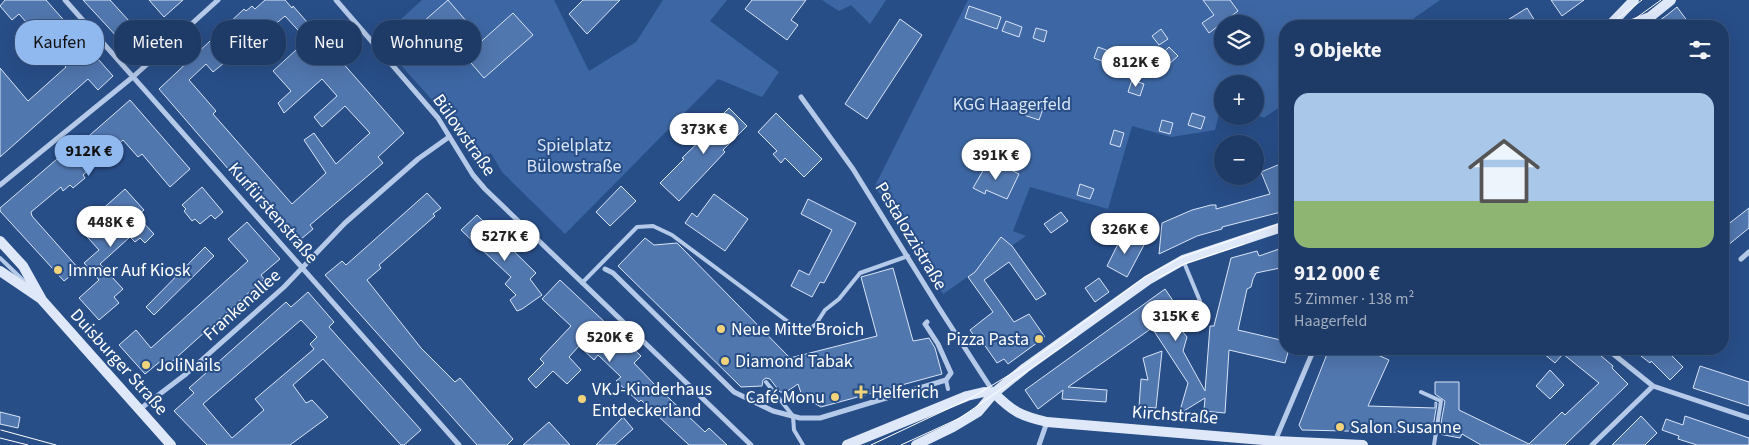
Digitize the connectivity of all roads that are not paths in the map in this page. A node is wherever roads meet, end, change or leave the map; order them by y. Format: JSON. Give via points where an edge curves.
{"nodes":[{"id":1,"x":65,"y":0,"type":"edge"},
{"id":2,"x":218,"y":0,"type":"edge"},
{"id":3,"x":336,"y":0,"type":"edge"},
{"id":4,"x":1634,"y":0,"type":"edge"},
{"id":5,"x":1671,"y":0,"type":"edge"},
{"id":6,"x":1615,"y":20,"type":"edge"},
{"id":7,"x":1643,"y":20,"type":"edge"},
{"id":8,"x":134,"y":76,"type":"junction"},
{"id":9,"x":801,"y":97,"type":"dead end"},
{"id":10,"x":449,"y":137,"type":"junction"},
{"id":11,"x":0,"y":185,"type":"edge"},
{"id":12,"x":1279,"y":228,"type":"edge"},
{"id":13,"x":0,"y":241,"type":"edge"},
{"id":14,"x":1749,"y":252,"type":"edge"},
{"id":15,"x":908,"y":256,"type":"junction"},
{"id":16,"x":0,"y":258,"type":"edge"},
{"id":17,"x":1741,"y":259,"type":"dead end"},
{"id":18,"x":1183,"y":260,"type":"junction"},
{"id":19,"x":303,"y":268,"type":"junction"},
{"id":20,"x":605,"y":269,"type":"dead end"},
{"id":21,"x":0,"y":271,"type":"edge"},
{"id":22,"x":582,"y":283,"type":"junction"},
{"id":23,"x":42,"y":300,"type":"junction"},
{"id":24,"x":1197,"y":310,"type":"dead end"},
{"id":25,"x":926,"y":322,"type":"dead end"},
{"id":26,"x":1311,"y":355,"type":"edge"},
{"id":27,"x":1614,"y":355,"type":"edge"},
{"id":28,"x":946,"y":380,"type":"junction"},
{"id":29,"x":766,"y":382,"type":"dead end"},
{"id":30,"x":1653,"y":386,"type":"junction"},
{"id":31,"x":948,"y":389,"type":"dead end"},
{"id":32,"x":1421,"y":392,"type":"dead end"},
{"id":33,"x":994,"y":393,"type":"junction"},
{"id":34,"x":140,"y":409,"type":"junction"},
{"id":35,"x":793,"y":416,"type":"junction"},
{"id":36,"x":1749,"y":418,"type":"edge"},
{"id":37,"x":1047,"y":422,"type":"junction"},
{"id":38,"x":1274,"y":443,"type":"edge"},
{"id":39,"x":171,"y":445,"type":"edge"},
{"id":40,"x":459,"y":445,"type":"edge"},
{"id":41,"x":751,"y":445,"type":"edge"},
{"id":42,"x":803,"y":445,"type":"edge"},
{"id":43,"x":847,"y":445,"type":"edge"},
{"id":44,"x":916,"y":445,"type":"edge"},
{"id":45,"x":1039,"y":445,"type":"edge"},
{"id":46,"x":1363,"y":445,"type":"edge"},
{"id":47,"x":1434,"y":445,"type":"edge"},
{"id":48,"x":1592,"y":445,"type":"edge"}],
"edges":[{"from":1,"to":8,"type":"street","name":"Kurfürstenstraße"},
{"from":2,"to":8,"type":"street"},
{"from":3,"to":10,"type":"street","name":"Bülowstraße","via":[[438,118]]},
{"from":4,"to":6,"type":"main road"},
{"from":5,"to":7,"type":"main road"},
{"from":8,"to":11,"type":"street"},
{"from":8,"to":19,"type":"street","name":"Kurfürstenstraße"},
{"from":9,"to":15,"type":"street","name":"Pestalozzistraße","via":[[854,169]]},
{"from":10,"to":19,"type":"street","name":"Frankenallee","via":[[418,159],[345,223]]},
{"from":10,"to":22,"type":"street","name":"Bülowstraße","via":[[473,176]]},
{"from":12,"to":18,"type":"main road"},
{"from":13,"to":23,"type":"main road","name":"Duisburger Straße","via":[[23,266]]},
{"from":14,"to":17,"type":"street"},
{"from":15,"to":22,"type":"lane","via":[[860,273],[816,324],[810,329],[799,330],[672,235],[653,226],[637,227]]},
{"from":15,"to":33,"type":"street","name":"Pestalozzistraße"},
{"from":16,"to":23,"type":"lane"},
{"from":18,"to":24,"type":"lane","via":[[1200,301]]},
{"from":18,"to":33,"type":"main road","via":[[1148,280]]},
{"from":19,"to":34,"type":"street","name":"Frankenallee","via":[[186,374]]},
{"from":19,"to":40,"type":"street","name":"Kurfürstenstraße"},
{"from":20,"to":35,"type":"street","via":[[612,272],[734,392]]},
{"from":21,"to":23,"type":"main road","name":"Duisburger Straße"},
{"from":22,"to":41,"type":"street","name":"Bülowstraße"},
{"from":23,"to":34,"type":"main road","name":"Duisburger Straße"},
{"from":25,"to":28,"type":"street","via":[[948,364],[951,373]]},
{"from":26,"to":38,"type":"street"},
{"from":27,"to":30,"type":"street"},
{"from":28,"to":31,"type":"lane"},
{"from":28,"to":35,"type":"street","via":[[820,418]]},
{"from":29,"to":35,"type":"lane"},
{"from":30,"to":36,"type":"street"},
{"from":30,"to":48,"type":"street"},
{"from":32,"to":47,"type":"lane","via":[[1441,401]]},
{"from":33,"to":37,"type":"main road","name":"Kirchstraße","via":[[1020,416]]},
{"from":33,"to":43,"type":"main road","via":[[966,396]]},
{"from":33,"to":44,"type":"main road","via":[[978,412]]},
{"from":34,"to":39,"type":"main road","name":"Duisburger Straße"},
{"from":35,"to":42,"type":"lane","via":[[794,430]]},
{"from":37,"to":38,"type":"main road","name":"Kirchstraße"},
{"from":37,"to":45,"type":"street"},
{"from":38,"to":46,"type":"main road","name":"Kirchstraße"}]}
